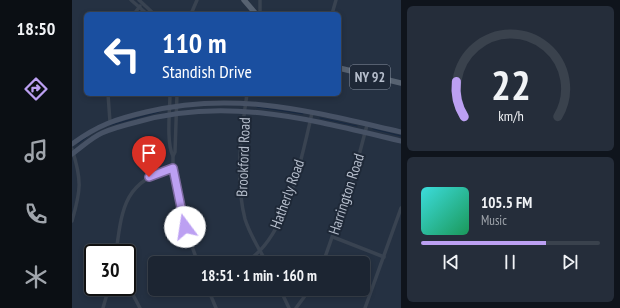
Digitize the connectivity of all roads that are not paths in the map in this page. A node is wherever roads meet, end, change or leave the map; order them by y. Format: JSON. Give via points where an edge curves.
{"nodes":[{"id":1,"x":132,"y":0,"type":"edge"},
{"id":2,"x":197,"y":0,"type":"edge"},
{"id":3,"x":244,"y":0,"type":"edge"},
{"id":4,"x":260,"y":0,"type":"edge"},
{"id":5,"x":336,"y":0,"type":"edge"},
{"id":6,"x":141,"y":2,"type":"edge"},
{"id":7,"x":139,"y":7,"type":"junction"},
{"id":8,"x":135,"y":12,"type":"edge"},
{"id":9,"x":145,"y":12,"type":"edge"},
{"id":10,"x":152,"y":12,"type":"edge"},
{"id":11,"x":192,"y":12,"type":"edge"},
{"id":12,"x":254,"y":12,"type":"edge"},
{"id":13,"x":260,"y":12,"type":"edge"},
{"id":14,"x":333,"y":12,"type":"edge"},
{"id":15,"x":341,"y":68,"type":"edge"},
{"id":16,"x":401,"y":83,"type":"edge"},
{"id":17,"x":108,"y":96,"type":"edge"},
{"id":18,"x":170,"y":96,"type":"edge"},
{"id":19,"x":178,"y":96,"type":"edge"},
{"id":20,"x":247,"y":96,"type":"edge"},
{"id":21,"x":246,"y":103,"type":"junction"},
{"id":22,"x":170,"y":106,"type":"junction"},
{"id":23,"x":176,"y":106,"type":"junction"},
{"id":24,"x":245,"y":110,"type":"junction"},
{"id":25,"x":176,"y":113,"type":"junction"},
{"id":26,"x":312,"y":113,"type":"junction"},
{"id":27,"x":170,"y":114,"type":"junction"},
{"id":28,"x":310,"y":120,"type":"junction"},
{"id":29,"x":110,"y":122,"type":"junction"},
{"id":30,"x":367,"y":125,"type":"junction"},
{"id":31,"x":365,"y":132,"type":"junction"},
{"id":32,"x":401,"y":132,"type":"edge"},
{"id":33,"x":401,"y":140,"type":"edge"},
{"id":34,"x":72,"y":144,"type":"edge"},
{"id":35,"x":72,"y":152,"type":"edge"},
{"id":36,"x":173,"y":156,"type":"junction"},
{"id":37,"x":173,"y":168,"type":"junction"},
{"id":38,"x":401,"y":208,"type":"edge"},
{"id":39,"x":72,"y":221,"type":"edge"},
{"id":40,"x":333,"y":237,"type":"junction"},
{"id":41,"x":117,"y":244,"type":"edge"},
{"id":42,"x":261,"y":252,"type":"junction"},
{"id":43,"x":195,"y":256,"type":"edge"},
{"id":44,"x":254,"y":256,"type":"edge"},
{"id":45,"x":263,"y":256,"type":"edge"},
{"id":46,"x":326,"y":256,"type":"edge"},
{"id":47,"x":384,"y":257,"type":"junction"},
{"id":48,"x":106,"y":296,"type":"edge"},
{"id":49,"x":134,"y":296,"type":"edge"},
{"id":50,"x":211,"y":296,"type":"edge"},
{"id":51,"x":283,"y":296,"type":"edge"},
{"id":52,"x":305,"y":296,"type":"edge"},
{"id":53,"x":103,"y":308,"type":"edge"},
{"id":54,"x":140,"y":308,"type":"edge"},
{"id":55,"x":216,"y":308,"type":"edge"},
{"id":56,"x":289,"y":308,"type":"edge"},
{"id":57,"x":296,"y":308,"type":"edge"},
{"id":58,"x":365,"y":308,"type":"edge"}],
"edges":[{"from":1,"to":7,"type":"street"},
{"from":2,"to":11,"type":"street"},
{"from":3,"to":12,"type":"main road"},
{"from":4,"to":13,"type":"street"},
{"from":5,"to":14,"type":"street"},
{"from":6,"to":7,"type":"street"},
{"from":6,"to":10,"type":"street"},
{"from":7,"to":8,"type":"street"},
{"from":7,"to":9,"type":"street"},
{"from":15,"to":16,"type":"main road","number":"NY 92"},
{"from":17,"to":29,"type":"street"},
{"from":18,"to":22,"type":"street"},
{"from":19,"to":23,"type":"street"},
{"from":20,"to":21,"type":"street","name":"Brookford Road"},
{"from":21,"to":23,"type":"street","via":[[224,101]]},
{"from":21,"to":24,"type":"street","name":"Brookford Road"},
{"from":21,"to":26,"type":"street"},
{"from":22,"to":23,"type":"street"},
{"from":22,"to":27,"type":"street"},
{"from":22,"to":29,"type":"street"},
{"from":23,"to":25,"type":"street"},
{"from":24,"to":25,"type":"street"},
{"from":24,"to":28,"type":"street"},
{"from":24,"to":42,"type":"street","name":"Brookford Road","via":[[240,165],[242,206]]},
{"from":25,"to":27,"type":"street"},
{"from":25,"to":36,"type":"street"},
{"from":26,"to":28,"type":"street","name":"Hatherly Road"},
{"from":26,"to":30,"type":"street"},
{"from":27,"to":35,"type":"street","via":[[102,133]]},
{"from":27,"to":36,"type":"street"},
{"from":28,"to":31,"type":"street"},
{"from":28,"to":42,"type":"street","name":"Hatherly Road","via":[[298,169],[281,219]]},
{"from":29,"to":34,"type":"street","via":[[98,126]]},
{"from":30,"to":31,"type":"street","name":"Harrington Road"},
{"from":30,"to":32,"type":"street"},
{"from":31,"to":33,"type":"street"},
{"from":31,"to":40,"type":"street","name":"Harrington Road"},
{"from":35,"to":39,"type":"street","via":[[80,173],[80,185]]},
{"from":36,"to":37,"type":"street"},
{"from":37,"to":41,"type":"street","via":[[149,177],[134,190],[123,210]]},
{"from":37,"to":43,"type":"street","via":[[185,227]]},
{"from":38,"to":47,"type":"street"},
{"from":40,"to":46,"type":"street","name":"Harrington Road"},
{"from":40,"to":47,"type":"street"},
{"from":42,"to":44,"type":"street","name":"Hatherly Road"},
{"from":42,"to":45,"type":"street","name":"Brookford Road"},
{"from":47,"to":58,"type":"street"},
{"from":48,"to":53,"type":"street"},
{"from":49,"to":54,"type":"street"},
{"from":50,"to":55,"type":"street"},
{"from":51,"to":56,"type":"street"},
{"from":52,"to":57,"type":"street"}]}
